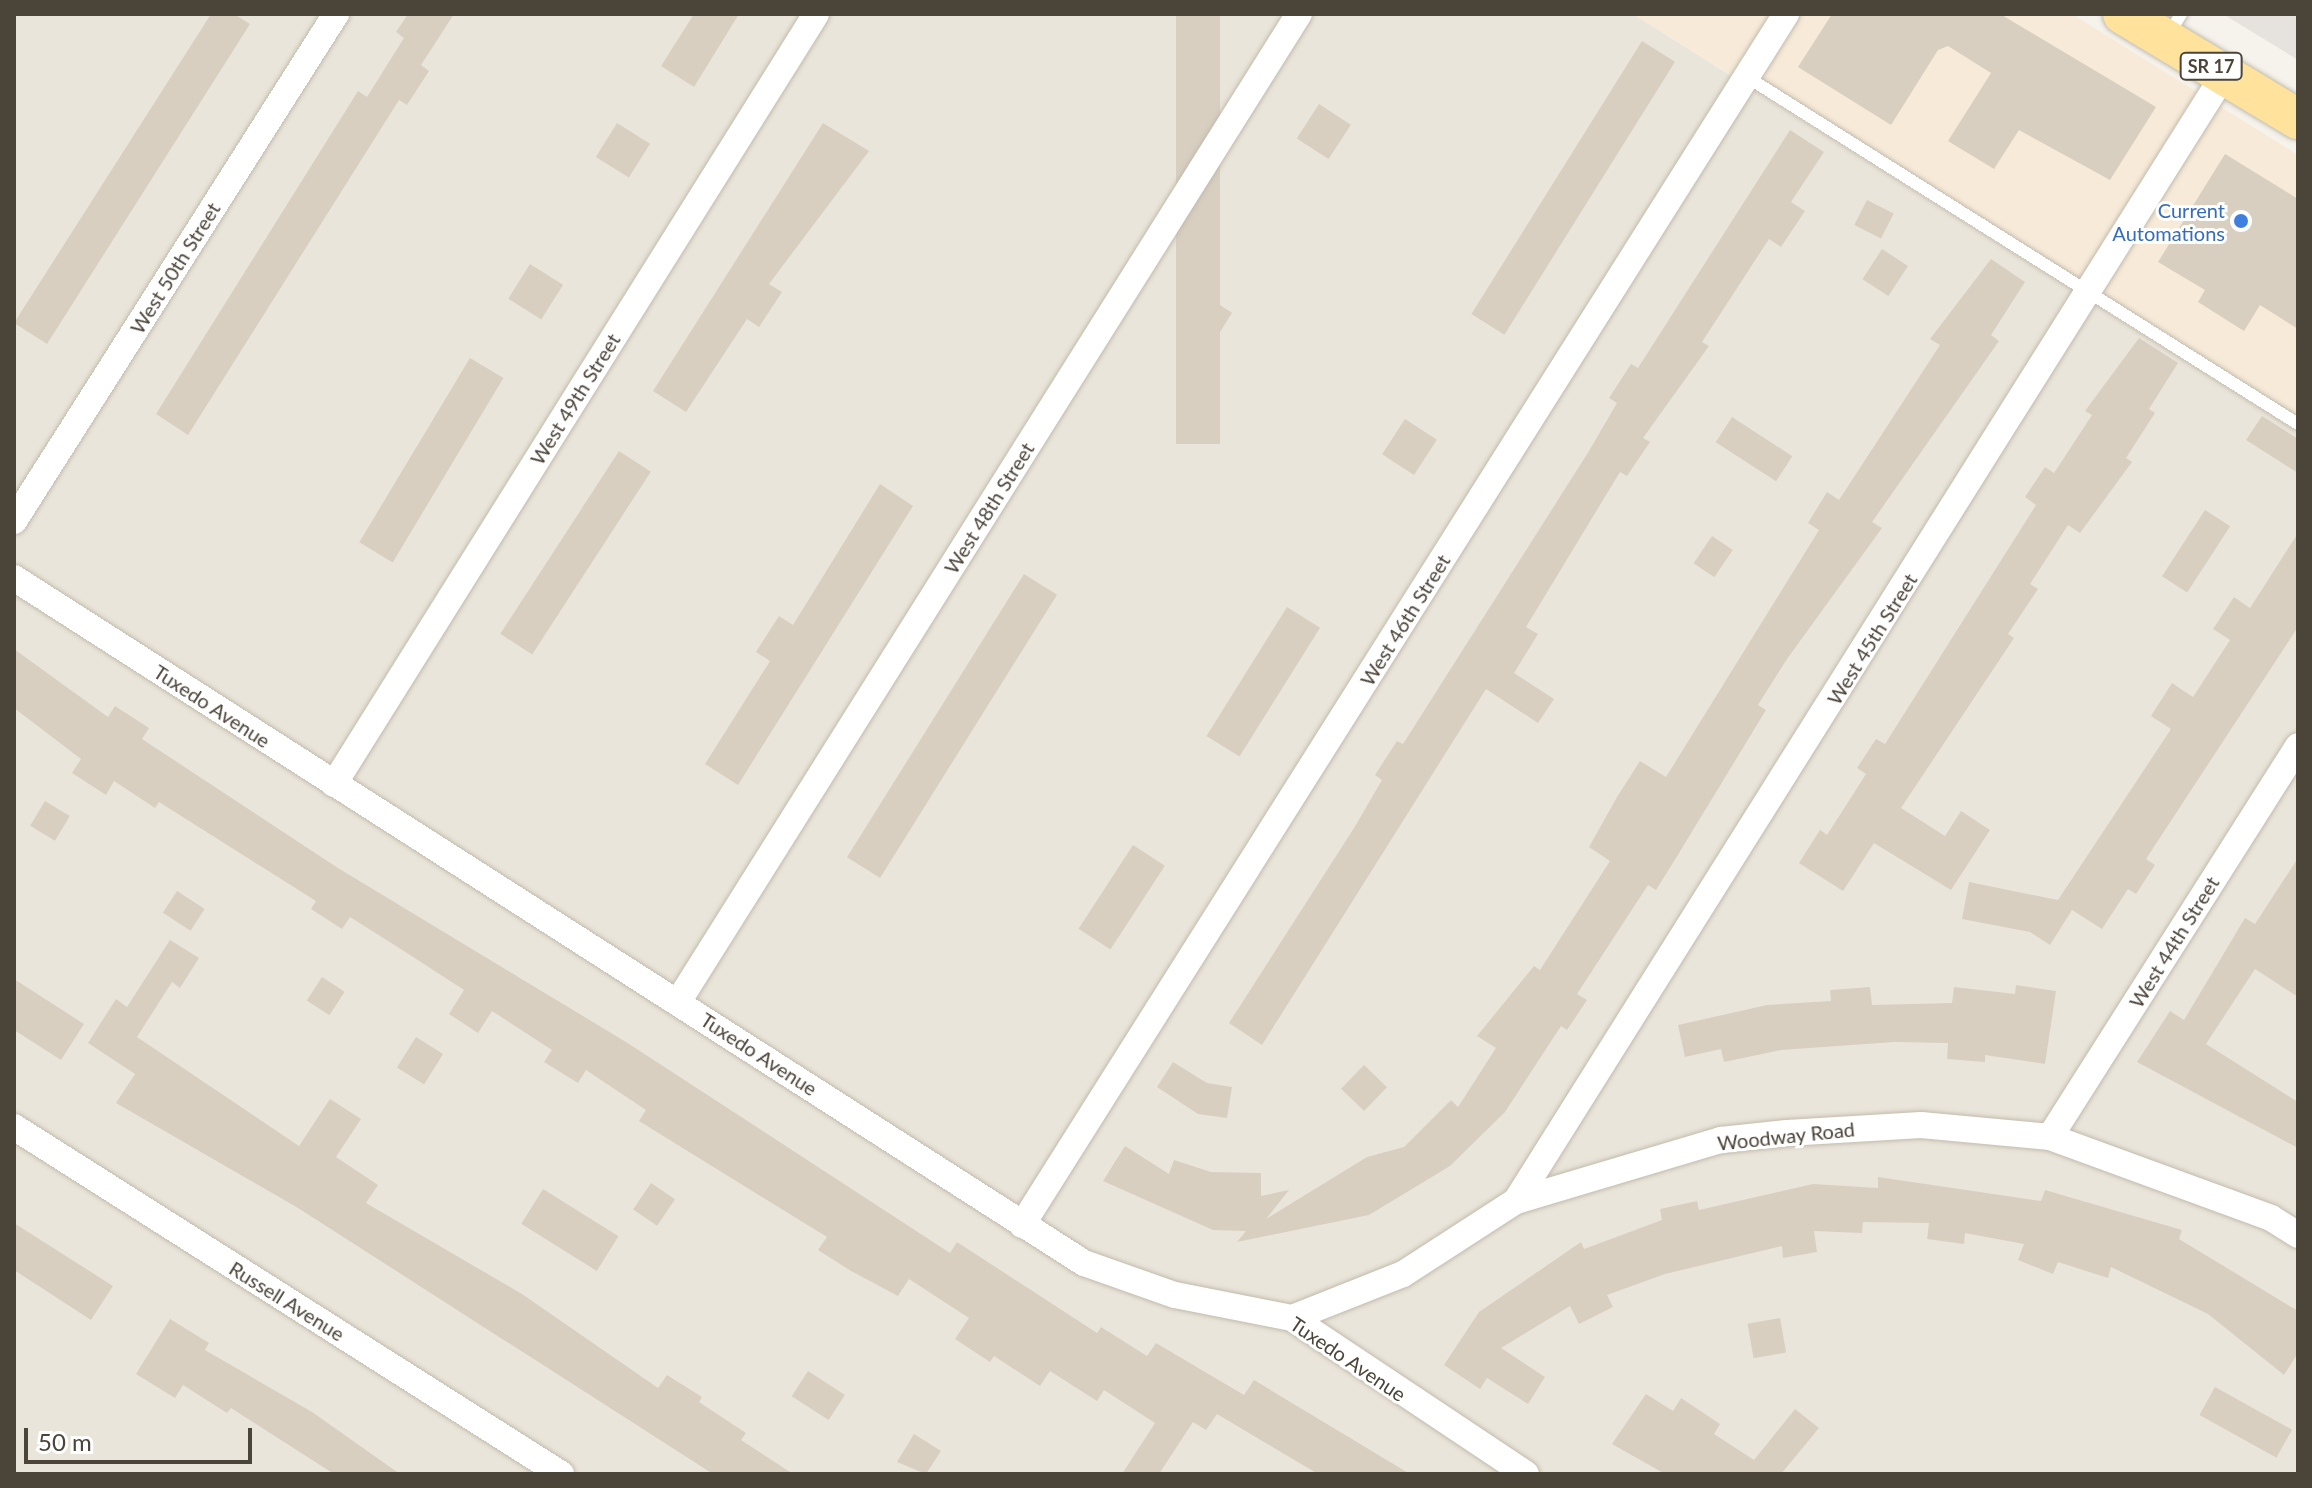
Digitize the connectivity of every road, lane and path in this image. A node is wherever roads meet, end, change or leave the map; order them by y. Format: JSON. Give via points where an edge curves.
{"nodes":[{"id":1,"x":336,"y":14,"type":"edge"},
{"id":2,"x":816,"y":14,"type":"edge"},
{"id":3,"x":1299,"y":14,"type":"edge"},
{"id":4,"x":1786,"y":14,"type":"edge"},
{"id":5,"x":2123,"y":14,"type":"edge"},
{"id":6,"x":2173,"y":27,"type":"edge"},
{"id":7,"x":2225,"y":73,"type":"junction"},
{"id":8,"x":1747,"y":77,"type":"junction"},
{"id":9,"x":2298,"y":119,"type":"edge"},
{"id":10,"x":2092,"y":291,"type":"junction"},
{"id":11,"x":2298,"y":424,"type":"edge"},
{"id":12,"x":14,"y":521,"type":"edge"},
{"id":13,"x":14,"y":578,"type":"edge"},
{"id":14,"x":2298,"y":746,"type":"edge"},
{"id":15,"x":334,"y":784,"type":"junction"},
{"id":16,"x":678,"y":1002,"type":"junction"},
{"id":17,"x":14,"y":1127,"type":"edge"},
{"id":18,"x":2050,"y":1137,"type":"junction"},
{"id":19,"x":1516,"y":1201,"type":"junction"},
{"id":20,"x":1022,"y":1225,"type":"junction"},
{"id":21,"x":2298,"y":1235,"type":"edge"},
{"id":22,"x":1292,"y":1318,"type":"junction"},
{"id":23,"x":561,"y":1474,"type":"edge"},
{"id":24,"x":1526,"y":1474,"type":"edge"}],
"edges":[{"from":1,"to":12,"type":"street","name":"West 50th Street"},
{"from":2,"to":15,"type":"street","name":"West 49th Street"},
{"from":3,"to":16,"type":"street","name":"West 48th Street"},
{"from":4,"to":8,"type":"street","name":"West 46th Street"},
{"from":5,"to":6,"type":"main road","number":"SR 17"},
{"from":6,"to":7,"type":"main road","number":"SR 17"},
{"from":7,"to":9,"type":"main road","number":"SR 17"},
{"from":7,"to":10,"type":"street","name":"West 45th Street"},
{"from":8,"to":10,"type":"lane"},
{"from":8,"to":20,"type":"street","name":"West 46th Street"},
{"from":10,"to":11,"type":"lane"},
{"from":10,"to":19,"type":"street","name":"West 45th Street"},
{"from":13,"to":15,"type":"street","name":"Tuxedo Avenue"},
{"from":14,"to":18,"type":"street","name":"West 44th Street"},
{"from":15,"to":16,"type":"street","name":"Tuxedo Avenue"},
{"from":16,"to":20,"type":"street","name":"Tuxedo Avenue"},
{"from":17,"to":23,"type":"street","name":"Russell Avenue"},
{"from":18,"to":19,"type":"street","name":"Woodway Road","via":[[1921,1125],[1747,1137]]},
{"from":18,"to":21,"type":"street","name":"Woodway Road","via":[[2271,1218]]},
{"from":19,"to":22,"type":"street","name":"Woodway Road","via":[[1403,1274]]},
{"from":20,"to":22,"type":"street","name":"Tuxedo Avenue","via":[[1084,1263],[1175,1295]]},
{"from":22,"to":24,"type":"street","name":"Tuxedo Avenue"}]}
